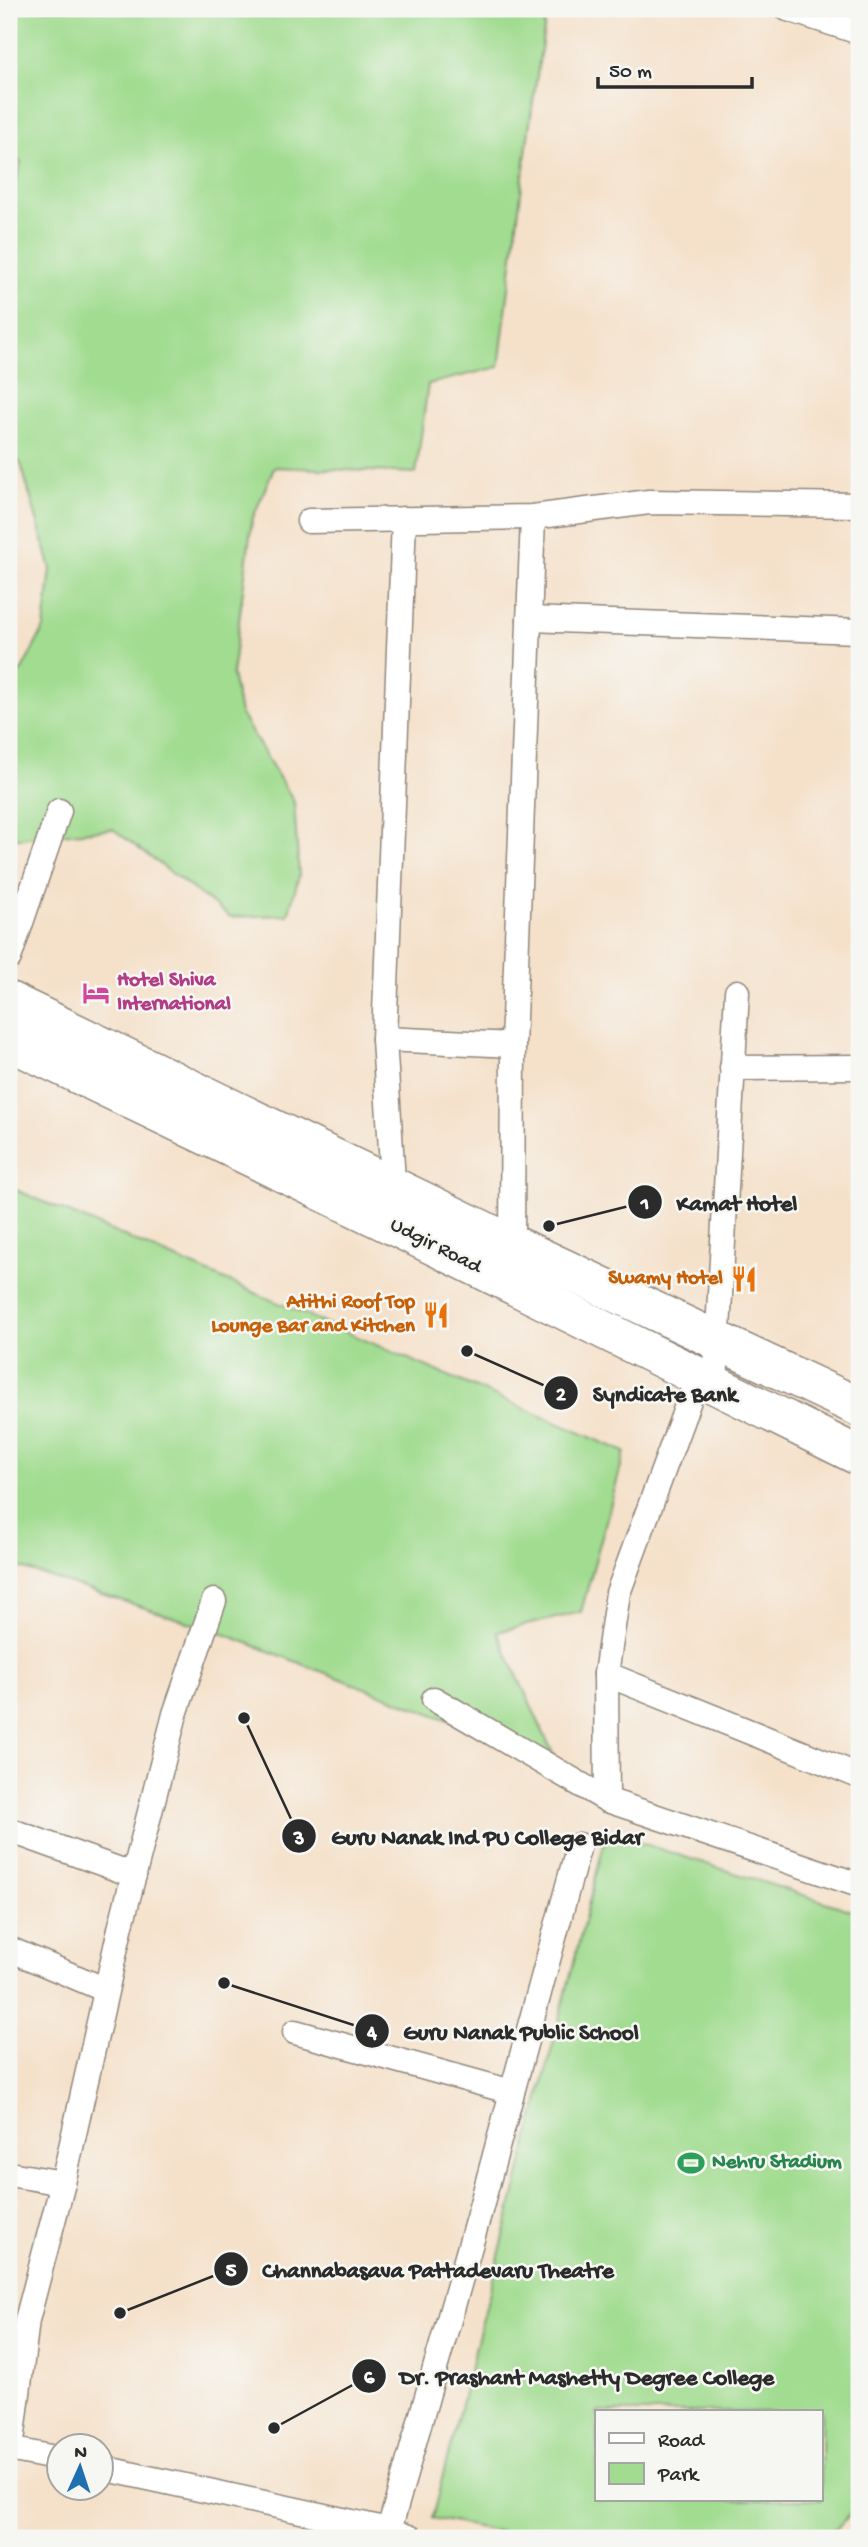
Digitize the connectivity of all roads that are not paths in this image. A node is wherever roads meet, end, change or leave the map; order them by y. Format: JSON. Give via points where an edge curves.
{"nodes":[{"id":1,"x":789,"y":9,"type":"edge"},
{"id":2,"x":859,"y":32,"type":"edge"},
{"id":3,"x":859,"y":505,"type":"edge"},
{"id":4,"x":533,"y":517,"type":"junction"},
{"id":5,"x":404,"y":519,"type":"junction"},
{"id":6,"x":309,"y":521,"type":"dead end"},
{"id":7,"x":529,"y":619,"type":"junction"},
{"id":8,"x":859,"y":631,"type":"edge"},
{"id":9,"x":59,"y":811,"type":"dead end"},
{"id":10,"x":9,"y":958,"type":"edge"},
{"id":11,"x":737,"y":992,"type":"dead end"},
{"id":12,"x":9,"y":1001,"type":"edge"},
{"id":13,"x":384,"y":1039,"type":"junction"},
{"id":14,"x":9,"y":1041,"type":"edge"},
{"id":15,"x":513,"y":1045,"type":"junction"},
{"id":16,"x":859,"y":1067,"type":"edge"},
{"id":17,"x":732,"y":1068,"type":"junction"},
{"id":18,"x":394,"y":1187,"type":"junction"},
{"id":19,"x":394,"y":1226,"type":"junction"},
{"id":20,"x":512,"y":1244,"type":"junction"},
{"id":21,"x":717,"y":1340,"type":"junction"},
{"id":22,"x":706,"y":1380,"type":"junction"},
{"id":23,"x":859,"y":1407,"type":"edge"},
{"id":24,"x":859,"y":1456,"type":"edge"},
{"id":25,"x":214,"y":1601,"type":"dead end"},
{"id":26,"x":606,"y":1674,"type":"junction"},
{"id":27,"x":435,"y":1699,"type":"dead end"},
{"id":28,"x":859,"y":1776,"type":"edge"},
{"id":29,"x":607,"y":1800,"type":"junction"},
{"id":30,"x":9,"y":1830,"type":"edge"},
{"id":31,"x":579,"y":1845,"type":"dead end"},
{"id":32,"x":134,"y":1875,"type":"junction"},
{"id":33,"x":859,"y":1885,"type":"edge"},
{"id":34,"x":9,"y":1949,"type":"edge"},
{"id":35,"x":106,"y":1990,"type":"junction"},
{"id":36,"x":295,"y":2032,"type":"dead end"},
{"id":37,"x":512,"y":2092,"type":"junction"},
{"id":38,"x":9,"y":2174,"type":"edge"},
{"id":39,"x":62,"y":2183,"type":"junction"},
{"id":40,"x":18,"y":2319,"type":"edge"},
{"id":41,"x":10,"y":2450,"type":"edge"},
{"id":42,"x":46,"y":2456,"type":"edge"},
{"id":43,"x":116,"y":2471,"type":"edge"},
{"id":44,"x":400,"y":2534,"type":"edge"}],
"edges":[{"from":1,"to":2,"type":"street"},
{"from":3,"to":4,"type":"street","via":[[649,502]]},
{"from":4,"to":5,"type":"street"},
{"from":4,"to":7,"type":"street"},
{"from":5,"to":6,"type":"street"},
{"from":5,"to":13,"type":"street"},
{"from":7,"to":8,"type":"street"},
{"from":7,"to":15,"type":"street"},
{"from":9,"to":10,"type":"street"},
{"from":11,"to":17,"type":"street"},
{"from":12,"to":18,"type":"highway","name":"Udgir Road"},
{"from":13,"to":15,"type":"street"},
{"from":13,"to":18,"type":"street"},
{"from":14,"to":19,"type":"highway","name":"Udgir Road"},
{"from":15,"to":20,"type":"street"},
{"from":16,"to":17,"type":"street"},
{"from":17,"to":21,"type":"street"},
{"from":18,"to":19,"type":"street"},
{"from":18,"to":20,"type":"highway","name":"Udgir Road"},
{"from":19,"to":22,"type":"highway","name":"Udgir Road"},
{"from":20,"to":21,"type":"highway","name":"Udgir Road"},
{"from":21,"to":22,"type":"street"},
{"from":21,"to":23,"type":"highway","name":"Udgir Road"},
{"from":22,"to":24,"type":"highway","name":"Udgir Road"},
{"from":22,"to":26,"type":"street","via":[[618,1593]]},
{"from":25,"to":32,"type":"street","via":[[175,1714]]},
{"from":26,"to":28,"type":"street"},
{"from":26,"to":29,"type":"street"},
{"from":27,"to":29,"type":"street"},
{"from":29,"to":33,"type":"street"},
{"from":30,"to":32,"type":"street"},
{"from":31,"to":37,"type":"street"},
{"from":32,"to":35,"type":"street"},
{"from":34,"to":35,"type":"street"},
{"from":35,"to":39,"type":"street"},
{"from":36,"to":37,"type":"street"},
{"from":37,"to":44,"type":"street"},
{"from":38,"to":39,"type":"street"},
{"from":39,"to":40,"type":"street"},
{"from":40,"to":41,"type":"street"},
{"from":41,"to":42,"type":"street"},
{"from":43,"to":44,"type":"street"}]}
